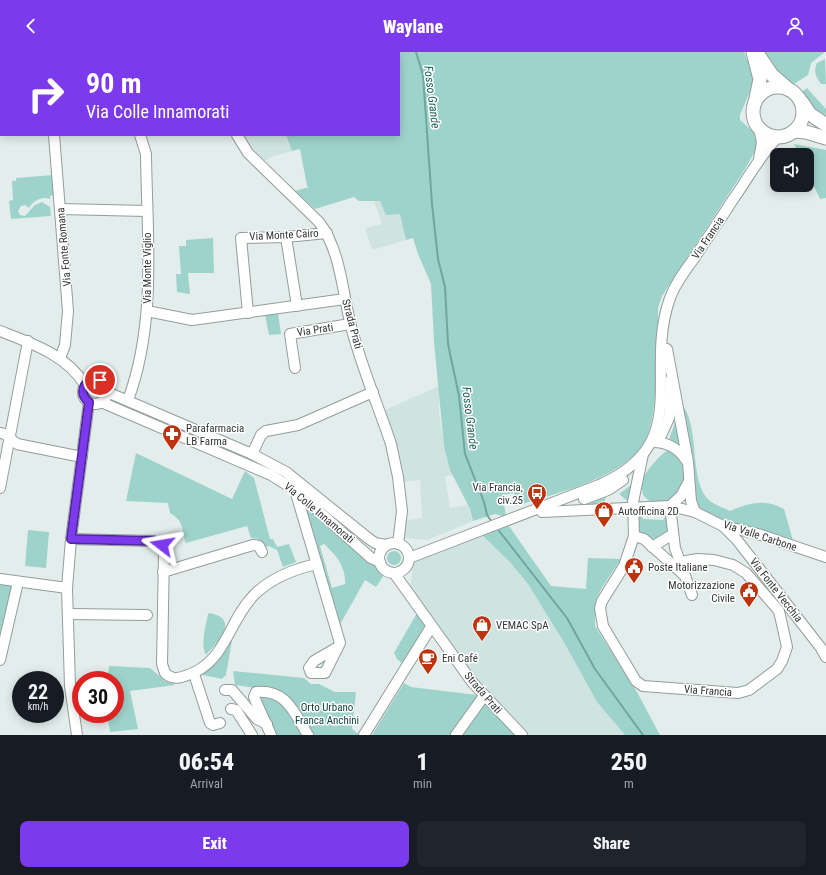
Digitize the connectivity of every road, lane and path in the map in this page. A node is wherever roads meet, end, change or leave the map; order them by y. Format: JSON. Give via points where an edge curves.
{"nodes":[{"id":1,"x":753,"y":52,"type":"edge"},
{"id":2,"x":757,"y":52,"type":"edge"},
{"id":3,"x":788,"y":89,"type":"junction"},
{"id":4,"x":800,"y":99,"type":"junction"},
{"id":5,"x":755,"y":101,"type":"junction"},
{"id":6,"x":826,"y":125,"type":"edge"},
{"id":7,"x":759,"y":128,"type":"junction"},
{"id":8,"x":794,"y":131,"type":"junction"},
{"id":9,"x":54,"y":136,"type":"edge"},
{"id":10,"x":140,"y":136,"type":"edge"},
{"id":11,"x":238,"y":136,"type":"edge"},
{"id":12,"x":778,"y":137,"type":"junction"},
{"id":13,"x":826,"y":138,"type":"edge"},
{"id":14,"x":758,"y":164,"type":"junction"},
{"id":15,"x":60,"y":209,"type":"junction"},
{"id":16,"x":147,"y":211,"type":"junction"},
{"id":17,"x":327,"y":233,"type":"junction"},
{"id":18,"x":286,"y":237,"type":"junction"},
{"id":19,"x":345,"y":299,"type":"junction"},
{"id":20,"x":297,"y":306,"type":"junction"},
{"id":21,"x":147,"y":310,"type":"junction"},
{"id":22,"x":248,"y":313,"type":"junction"},
{"id":23,"x":665,"y":316,"type":"junction"},
{"id":24,"x":350,"y":324,"type":"junction"},
{"id":25,"x":0,"y":331,"type":"edge"},
{"id":26,"x":28,"y":341,"type":"junction"},
{"id":27,"x":60,"y":358,"type":"junction"},
{"id":28,"x":295,"y":368,"type":"dead end"},
{"id":29,"x":671,"y":379,"type":"junction"},
{"id":30,"x":85,"y":385,"type":"junction"},
{"id":31,"x":107,"y":392,"type":"junction"},
{"id":32,"x":373,"y":392,"type":"junction"},
{"id":33,"x":128,"y":400,"type":"junction"},
{"id":34,"x":89,"y":402,"type":"junction"},
{"id":35,"x":101,"y":402,"type":"junction"},
{"id":36,"x":0,"y":433,"type":"edge"},
{"id":37,"x":10,"y":439,"type":"junction"},
{"id":38,"x":655,"y":442,"type":"junction"},
{"id":39,"x":252,"y":454,"type":"junction"},
{"id":40,"x":643,"y":454,"type":"junction"},
{"id":41,"x":82,"y":457,"type":"junction"},
{"id":42,"x":688,"y":462,"type":"junction"},
{"id":43,"x":641,"y":465,"type":"junction"},
{"id":44,"x":612,"y":480,"type":"junction"},
{"id":45,"x":689,"y":481,"type":"junction"},
{"id":46,"x":637,"y":483,"type":"junction"},
{"id":47,"x":0,"y":488,"type":"edge"},
{"id":48,"x":295,"y":490,"type":"junction"},
{"id":49,"x":608,"y":490,"type":"junction"},
{"id":50,"x":670,"y":506,"type":"junction"},
{"id":51,"x":544,"y":508,"type":"junction"},
{"id":52,"x":655,"y":508,"type":"junction"},
{"id":53,"x":632,"y":509,"type":"junction"},
{"id":54,"x":695,"y":512,"type":"junction"},
{"id":55,"x":523,"y":515,"type":"junction"},
{"id":56,"x":723,"y":526,"type":"junction"},
{"id":57,"x":673,"y":534,"type":"junction"},
{"id":58,"x":634,"y":536,"type":"junction"},
{"id":59,"x":71,"y":539,"type":"junction"},
{"id":60,"x":398,"y":544,"type":"junction"},
{"id":61,"x":386,"y":545,"type":"junction"},
{"id":62,"x":652,"y":546,"type":"junction"},
{"id":63,"x":262,"y":552,"type":"dead end"},
{"id":64,"x":826,"y":557,"type":"edge"},
{"id":65,"x":380,"y":562,"type":"junction"},
{"id":66,"x":408,"y":562,"type":"junction"},
{"id":67,"x":680,"y":562,"type":"junction"},
{"id":68,"x":317,"y":564,"type":"junction"},
{"id":69,"x":163,"y":572,"type":"junction"},
{"id":70,"x":394,"y":573,"type":"junction"},
{"id":71,"x":685,"y":576,"type":"junction"},
{"id":72,"x":0,"y":579,"type":"edge"},
{"id":73,"x":18,"y":582,"type":"junction"},
{"id":74,"x":67,"y":588,"type":"junction"},
{"id":75,"x":406,"y":590,"type":"junction"},
{"id":76,"x":692,"y":595,"type":"dead end"},
{"id":77,"x":68,"y":614,"type":"junction"},
{"id":78,"x":147,"y":616,"type":"dead end"},
{"id":79,"x":431,"y":627,"type":"junction"},
{"id":80,"x":338,"y":647,"type":"dead end"},
{"id":81,"x":826,"y":657,"type":"edge"},
{"id":82,"x":0,"y":660,"type":"edge"},
{"id":83,"x":194,"y":674,"type":"junction"},
{"id":84,"x":225,"y":690,"type":"dead end"},
{"id":85,"x":484,"y":696,"type":"junction"},
{"id":86,"x":231,"y":709,"type":"dead end"},
{"id":87,"x":220,"y":723,"type":"dead end"},
{"id":88,"x":267,"y":724,"type":"junction"},
{"id":89,"x":77,"y":735,"type":"edge"},
{"id":90,"x":252,"y":735,"type":"edge"},
{"id":91,"x":271,"y":735,"type":"edge"},
{"id":92,"x":308,"y":735,"type":"edge"},
{"id":93,"x":364,"y":735,"type":"edge"},
{"id":94,"x":456,"y":735,"type":"edge"},
{"id":95,"x":522,"y":735,"type":"edge"}],
"edges":[{"from":1,"to":5,"type":"main road","via":[[760,79]]},
{"from":2,"to":3,"type":"main road","via":[[772,75]]},
{"from":3,"to":4,"type":"main road"},
{"from":3,"to":5,"type":"main road","via":[[781,87],[766,90]]},
{"from":4,"to":6,"type":"main road","via":[[810,114]]},
{"from":4,"to":8,"type":"main road","via":[[802,119]]},
{"from":5,"to":7,"type":"main road","via":[[753,115]]},
{"from":7,"to":12,"type":"main road","via":[[769,135]]},
{"from":7,"to":14,"type":"street","name":"Via Francia","via":[[762,142]]},
{"from":8,"to":12,"type":"main road"},
{"from":8,"to":13,"type":"main road"},
{"from":9,"to":15,"type":"street","name":"Via Fonte Romana"},
{"from":10,"to":16,"type":"street","name":"Via Monte Viglio","via":[[146,154]]},
{"from":11,"to":17,"type":"street","name":"Strada Prati","via":[[248,153]]},
{"from":12,"to":14,"type":"street","name":"Via Francia"},
{"from":14,"to":23,"type":"street","name":"Via Francia","via":[[676,285]]},
{"from":15,"to":16,"type":"street"},
{"from":15,"to":27,"type":"street","name":"Via Fonte Romana","via":[[68,311],[65,345]]},
{"from":16,"to":21,"type":"street","name":"Via Monte Viglio"},
{"from":17,"to":18,"type":"street","name":"Via Monte Cairo"},
{"from":17,"to":19,"type":"street","name":"Strada Prati","via":[[335,253]]},
{"from":18,"to":20,"type":"street"},
{"from":18,"to":22,"type":"street","name":"Via Monte Cairo","via":[[241,238]]},
{"from":19,"to":20,"type":"street"},
{"from":19,"to":24,"type":"street","name":"Strada Prati"},
{"from":20,"to":22,"type":"street"},
{"from":21,"to":22,"type":"street","via":[[192,320]]},
{"from":21,"to":33,"type":"street","name":"Via Monte Viglio","via":[[141,352]]},
{"from":23,"to":29,"type":"street","name":"Via Francia"},
{"from":23,"to":38,"type":"street","name":"Via Francia","via":[[662,333],[660,417]]},
{"from":24,"to":28,"type":"street","name":"Via Prati","via":[[290,334]]},
{"from":24,"to":32,"type":"street","name":"Strada Prati"},
{"from":25,"to":26,"type":"street"},
{"from":26,"to":27,"type":"street"},
{"from":26,"to":37,"type":"street"},
{"from":27,"to":30,"type":"street","via":[[74,370]]},
{"from":29,"to":38,"type":"street","name":"Via Francia","via":[[668,418]]},
{"from":29,"to":42,"type":"street","name":"Via Francia"},
{"from":30,"to":31,"type":"street","via":[[90,380],[100,380]]},
{"from":30,"to":34,"type":"street","via":[[83,394]]},
{"from":31,"to":33,"type":"street"},
{"from":31,"to":35,"type":"street"},
{"from":32,"to":39,"type":"street","via":[[298,425],[266,430]]},
{"from":32,"to":60,"type":"street","name":"Strada Prati","via":[[391,444],[398,477],[402,511]]},
{"from":33,"to":39,"type":"street"},
{"from":34,"to":35,"type":"street"},
{"from":34,"to":41,"type":"street"},
{"from":35,"to":48,"type":"street","name":"Via Colle Innamorati","via":[[271,475]]},
{"from":36,"to":37,"type":"street"},
{"from":37,"to":41,"type":"street","via":[[17,444]]},
{"from":37,"to":47,"type":"street"},
{"from":38,"to":40,"type":"street","name":"Via Francia"},
{"from":38,"to":42,"type":"street","via":[[675,448]]},
{"from":38,"to":43,"type":"street","name":"Via Francia"},
{"from":39,"to":61,"type":"street","via":[[297,478],[368,538],[375,543]]},
{"from":40,"to":43,"type":"street","name":"Via Francia"},
{"from":40,"to":44,"type":"street","name":"Via Francia"},
{"from":41,"to":59,"type":"street"},
{"from":42,"to":45,"type":"street","name":"Via Francia"},
{"from":43,"to":46,"type":"street","name":"Via Francia"},
{"from":43,"to":49,"type":"street","name":"Via Francia"},
{"from":44,"to":49,"type":"street"},
{"from":44,"to":51,"type":"street","name":"Via Francia"},
{"from":45,"to":50,"type":"street","via":[[681,496]]},
{"from":45,"to":54,"type":"street","name":"Via Francia"},
{"from":46,"to":52,"type":"street","via":[[640,497]]},
{"from":46,"to":53,"type":"street","name":"Via Francia"},
{"from":48,"to":65,"type":"street","name":"Via Colle Innamorati","via":[[371,558]]},
{"from":48,"to":68,"type":"street"},
{"from":49,"to":51,"type":"street","name":"Via Francia","via":[[572,503]]},
{"from":50,"to":52,"type":"street","name":"Via Francia"},
{"from":50,"to":54,"type":"street","name":"Via Francia"},
{"from":50,"to":57,"type":"street"},
{"from":51,"to":55,"type":"street","name":"Via Francia"},
{"from":52,"to":53,"type":"street","name":"Via Francia"},
{"from":53,"to":55,"type":"street","name":"Via Francia","via":[[557,511]]},
{"from":53,"to":58,"type":"street","name":"Via Francia"},
{"from":54,"to":56,"type":"street","name":"Via Valle Carbone"},
{"from":55,"to":66,"type":"street","name":"Via Francia"},
{"from":56,"to":64,"type":"street","name":"Via Valle Carbone","via":[[758,534]]},
{"from":56,"to":81,"type":"street","name":"Via Fonte Vecchia","via":[[737,540]]},
{"from":57,"to":62,"type":"street"},
{"from":57,"to":67,"type":"street"},
{"from":58,"to":62,"type":"street","via":[[644,539]]},
{"from":58,"to":67,"type":"street","name":"Via Francia","via":[[628,564],[624,566],[602,601],[601,619],[636,681],[642,686],[738,693],[750,690],[777,669],[786,654],[787,647],[779,611],[746,573],[733,565],[698,559]]},
{"from":59,"to":69,"type":"street","via":[[154,541],[162,545]]},
{"from":59,"to":74,"type":"street"},
{"from":60,"to":61,"type":"street"},
{"from":60,"to":66,"type":"street","via":[[406,549]]},
{"from":61,"to":65,"type":"street","via":[[380,553]]},
{"from":62,"to":71,"type":"street"},
{"from":63,"to":69,"type":"street","via":[[259,546],[253,545]]},
{"from":65,"to":70,"type":"street","via":[[385,570]]},
{"from":66,"to":70,"type":"street","via":[[403,570]]},
{"from":66,"to":75,"type":"street"},
{"from":67,"to":71,"type":"street"},
{"from":68,"to":80,"type":"street","via":[[340,643]]},
{"from":68,"to":83,"type":"street","via":[[284,575],[253,596],[220,650]]},
{"from":69,"to":83,"type":"street","via":[[163,669],[172,678]]},
{"from":70,"to":75,"type":"street","name":"Strada Prati"},
{"from":71,"to":76,"type":"street"},
{"from":72,"to":73,"type":"street"},
{"from":73,"to":74,"type":"street"},
{"from":73,"to":82,"type":"street"},
{"from":74,"to":77,"type":"street"},
{"from":75,"to":79,"type":"street","name":"Strada Prati"},
{"from":77,"to":78,"type":"street"},
{"from":77,"to":89,"type":"street","via":[[70,686]]},
{"from":79,"to":85,"type":"street","name":"Strada Prati"},
{"from":79,"to":93,"type":"street"},
{"from":83,"to":87,"type":"street","via":[[210,723]]},
{"from":84,"to":88,"type":"street","via":[[232,690],[257,719]]},
{"from":85,"to":94,"type":"street"},
{"from":85,"to":95,"type":"street","name":"Strada Prati"},
{"from":86,"to":90,"type":"street","via":[[236,710]]},
{"from":88,"to":91,"type":"street"},
{"from":88,"to":92,"type":"street","via":[[254,695],[256,692],[282,697]]}]}
